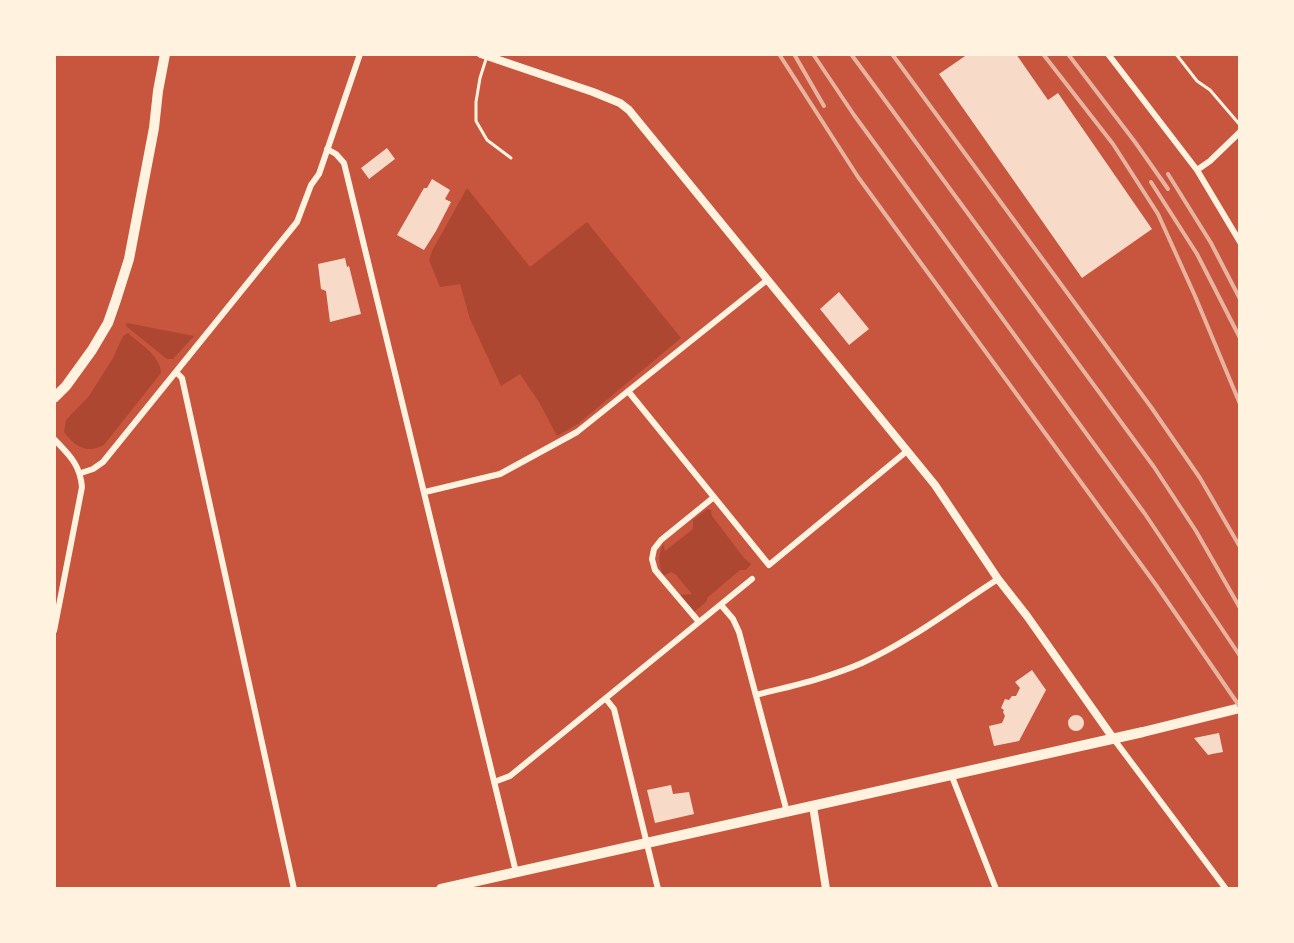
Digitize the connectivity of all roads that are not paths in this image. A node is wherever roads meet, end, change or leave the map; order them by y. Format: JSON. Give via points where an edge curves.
{"nodes":[{"id":1,"x":165,"y":54,"type":"edge"},
{"id":2,"x":360,"y":54,"type":"edge"},
{"id":3,"x":1108,"y":54,"type":"edge"},
{"id":4,"x":1176,"y":54,"type":"edge"},
{"id":5,"x":484,"y":55,"type":"edge"},
{"id":6,"x":1240,"y":125,"type":"edge"},
{"id":7,"x":1240,"y":132,"type":"edge"},
{"id":8,"x":327,"y":149,"type":"junction"},
{"id":9,"x":511,"y":158,"type":"dead end"},
{"id":10,"x":1197,"y":170,"type":"junction"},
{"id":11,"x":1240,"y":242,"type":"edge"},
{"id":12,"x":767,"y":280,"type":"junction"},
{"id":13,"x":176,"y":372,"type":"junction"},
{"id":14,"x":628,"y":391,"type":"junction"},
{"id":15,"x":54,"y":398,"type":"edge"},
{"id":16,"x":54,"y":439,"type":"edge"},
{"id":17,"x":907,"y":451,"type":"junction"},
{"id":18,"x":81,"y":473,"type":"junction"},
{"id":19,"x":425,"y":492,"type":"junction"},
{"id":20,"x":714,"y":497,"type":"junction"},
{"id":21,"x":752,"y":579,"type":"dead end"},
{"id":22,"x":998,"y":579,"type":"junction"},
{"id":23,"x":721,"y":605,"type":"junction"},
{"id":24,"x":699,"y":622,"type":"junction"},
{"id":25,"x":54,"y":631,"type":"edge"},
{"id":26,"x":756,"y":695,"type":"junction"},
{"id":27,"x":606,"y":699,"type":"junction"},
{"id":28,"x":1240,"y":708,"type":"edge"},
{"id":29,"x":1113,"y":738,"type":"junction"},
{"id":30,"x":951,"y":774,"type":"junction"},
{"id":31,"x":494,"y":782,"type":"junction"},
{"id":32,"x":813,"y":806,"type":"junction"},
{"id":33,"x":787,"y":812,"type":"junction"},
{"id":34,"x":647,"y":843,"type":"junction"},
{"id":35,"x":516,"y":872,"type":"junction"},
{"id":36,"x":294,"y":889,"type":"edge"},
{"id":37,"x":441,"y":889,"type":"edge"},
{"id":38,"x":658,"y":889,"type":"edge"},
{"id":39,"x":826,"y":889,"type":"edge"},
{"id":40,"x":996,"y":889,"type":"edge"},
{"id":41,"x":1225,"y":889,"type":"edge"}],
"edges":[{"from":1,"to":15,"type":"main road","via":[[129,259],[116,300],[92,350]]},
{"from":2,"to":8,"type":"street"},
{"from":3,"to":10,"type":"street"},
{"from":4,"to":6,"type":"lane"},
{"from":5,"to":9,"type":"lane","via":[[476,121],[487,140]]},
{"from":5,"to":12,"type":"street","via":[[593,92],[629,110]]},
{"from":7,"to":10,"type":"street"},
{"from":8,"to":13,"type":"street","via":[[297,222]]},
{"from":8,"to":19,"type":"street","via":[[344,163]]},
{"from":10,"to":11,"type":"street"},
{"from":12,"to":14,"type":"street"},
{"from":12,"to":17,"type":"street"},
{"from":13,"to":18,"type":"street","via":[[103,462]]},
{"from":13,"to":36,"type":"street","via":[[182,378]]},
{"from":14,"to":19,"type":"street","via":[[577,432],[500,474]]},
{"from":14,"to":20,"type":"street"},
{"from":16,"to":18,"type":"street"},
{"from":17,"to":20,"type":"street","via":[[769,565]]},
{"from":17,"to":22,"type":"street"},
{"from":18,"to":25,"type":"street"},
{"from":19,"to":31,"type":"street"},
{"from":20,"to":24,"type":"street","via":[[661,540],[652,559],[655,570]]},
{"from":21,"to":23,"type":"street"},
{"from":22,"to":26,"type":"street","via":[[862,663]]},
{"from":22,"to":29,"type":"street"},
{"from":23,"to":24,"type":"street"},
{"from":23,"to":26,"type":"street","via":[[739,632]]},
{"from":24,"to":27,"type":"street"},
{"from":26,"to":33,"type":"street"},
{"from":27,"to":31,"type":"street","via":[[510,776]]},
{"from":27,"to":34,"type":"street","via":[[614,709]]},
{"from":28,"to":29,"type":"main road"},
{"from":29,"to":30,"type":"main road"},
{"from":29,"to":41,"type":"street"},
{"from":30,"to":32,"type":"main road"},
{"from":30,"to":40,"type":"street"},
{"from":31,"to":35,"type":"street"},
{"from":32,"to":33,"type":"main road"},
{"from":32,"to":39,"type":"street"},
{"from":33,"to":34,"type":"main road"},
{"from":34,"to":35,"type":"main road"},
{"from":34,"to":38,"type":"street"},
{"from":35,"to":37,"type":"main road"}]}
